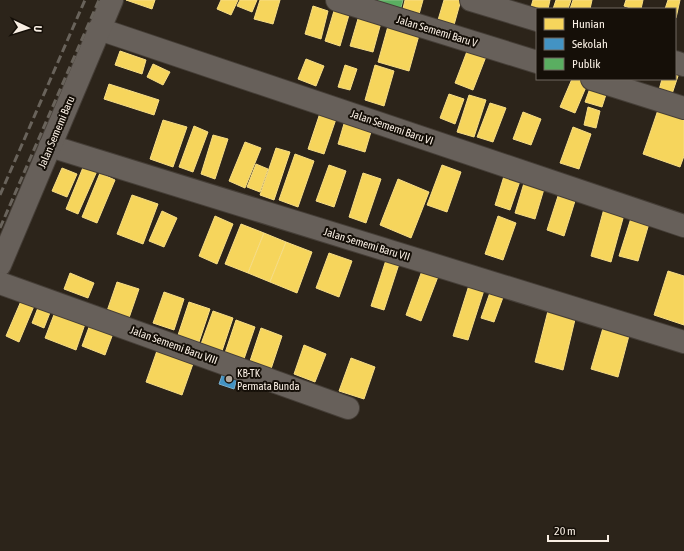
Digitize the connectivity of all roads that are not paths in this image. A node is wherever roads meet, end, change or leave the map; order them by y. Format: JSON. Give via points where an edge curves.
{"nodes":[{"id":1,"x":112,"y":0,"type":"edge"},
{"id":2,"x":337,"y":0,"type":"edge"},
{"id":3,"x":471,"y":0,"type":"edge"},
{"id":4,"x":536,"y":20,"type":"edge"},
{"id":5,"x":99,"y":29,"type":"junction"},
{"id":6,"x":536,"y":62,"type":"edge"},
{"id":7,"x":595,"y":80,"type":"edge"},
{"id":8,"x":684,"y":108,"type":"edge"},
{"id":9,"x":50,"y":146,"type":"junction"},
{"id":10,"x":684,"y":226,"type":"edge"},
{"id":11,"x":0,"y":265,"type":"edge"},
{"id":12,"x":0,"y":283,"type":"edge"},
{"id":13,"x":684,"y":342,"type":"edge"},
{"id":14,"x":348,"y":408,"type":"dead end"}],
"edges":[{"from":1,"to":5,"type":"street","name":"Jalan Sememi Baru"},
{"from":2,"to":6,"type":"street","name":"Jalan Sememi Baru V"},
{"from":3,"to":4,"type":"street"},
{"from":5,"to":9,"type":"street","name":"Jalan Sememi Baru"},
{"from":5,"to":10,"type":"street","name":"Jalan Sememi Baru VI"},
{"from":7,"to":8,"type":"street"},
{"from":9,"to":11,"type":"street","name":"Jalan Sememi Baru"},
{"from":9,"to":13,"type":"street","name":"Jalan Sememi Baru VII"},
{"from":12,"to":14,"type":"street","name":"Jalan Sememi Baru VIII"}]}
